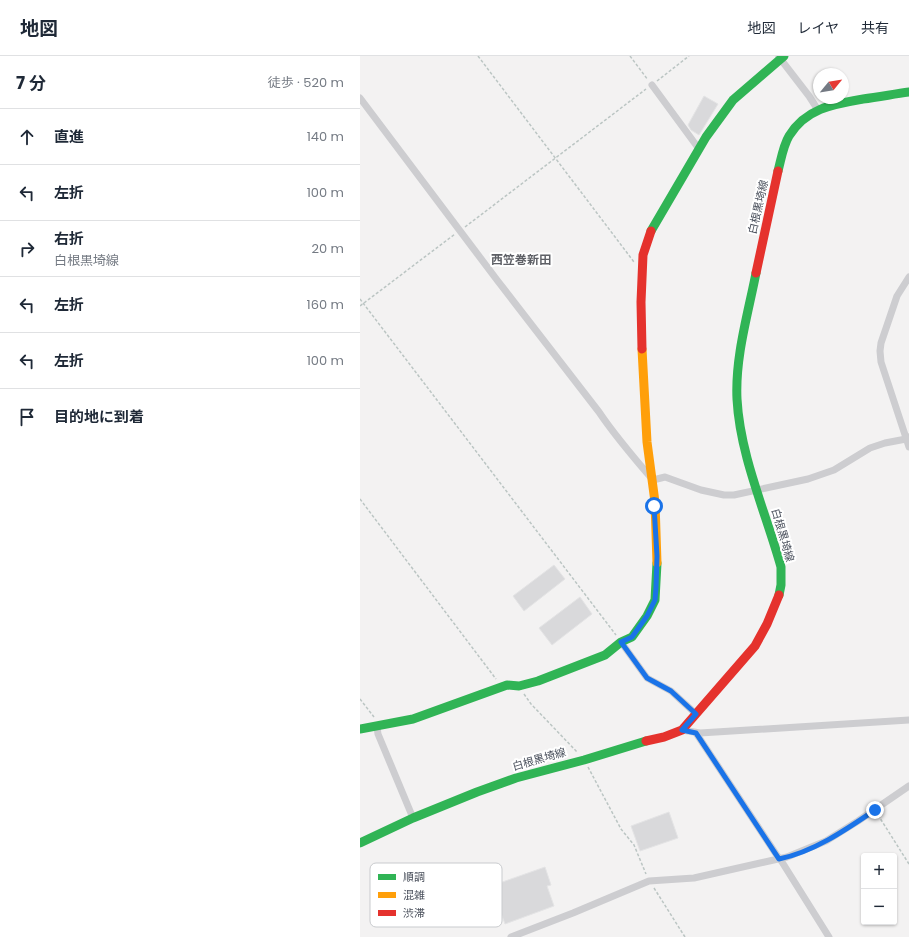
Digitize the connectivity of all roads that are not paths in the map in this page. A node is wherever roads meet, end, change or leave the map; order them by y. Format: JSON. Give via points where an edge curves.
{"nodes":[{"id":1,"x":781,"y":57,"type":"edge"},
{"id":2,"x":652,"y":85,"type":"road end"},
{"id":3,"x":909,"y":92,"type":"edge"},
{"id":4,"x":360,"y":98,"type":"edge"},
{"id":5,"x":818,"y":110,"type":"junction"},
{"id":6,"x":699,"y":149,"type":"junction"},
{"id":7,"x":909,"y":277,"type":"edge"},
{"id":8,"x":907,"y":438,"type":"edge"},
{"id":9,"x":909,"y":446,"type":"edge"},
{"id":10,"x":653,"y":480,"type":"junction"},
{"id":11,"x":758,"y":490,"type":"junction"},
{"id":12,"x":621,"y":642,"type":"junction"},
{"id":13,"x":696,"y":714,"type":"junction"},
{"id":14,"x":909,"y":720,"type":"edge"},
{"id":15,"x":377,"y":726,"type":"junction"},
{"id":16,"x":360,"y":729,"type":"edge"},
{"id":17,"x":682,"y":730,"type":"junction"},
{"id":18,"x":696,"y":733,"type":"junction"},
{"id":19,"x":909,"y":786,"type":"edge"},
{"id":20,"x":413,"y":818,"type":"junction"},
{"id":21,"x":360,"y":843,"type":"edge"},
{"id":22,"x":779,"y":859,"type":"junction"},
{"id":23,"x":511,"y":937,"type":"edge"},
{"id":24,"x":829,"y":937,"type":"edge"}],
"edges":[{"from":1,"to":5,"type":"street"},
{"from":1,"to":6,"type":"main road","via":[[733,100]]},
{"from":2,"to":6,"type":"street"},
{"from":3,"to":5,"type":"main road","name":"白根黒埼線","via":[[833,104]]},
{"from":4,"to":10,"type":"street","via":[[609,427]]},
{"from":5,"to":11,"type":"main road","name":"白根黒埼線","via":[[796,127],[787,141],[741,345],[737,372],[739,414]]},
{"from":6,"to":10,"type":"main road","via":[[653,226],[643,255],[641,302],[647,442]]},
{"from":7,"to":8,"type":"street","via":[[897,296],[880,351],[881,362]]},
{"from":8,"to":9,"type":"street"},
{"from":8,"to":11,"type":"street","via":[[870,448],[834,470],[808,479]]},
{"from":10,"to":11,"type":"street","via":[[665,477],[724,495]]},
{"from":10,"to":12,"type":"main road","via":[[657,556],[655,600],[632,637]]},
{"from":11,"to":13,"type":"main road","name":"白根黒埼線","via":[[781,566],[779,595],[755,646]]},
{"from":12,"to":13,"type":"street","via":[[647,678],[671,691]]},
{"from":12,"to":15,"type":"main road","via":[[606,655],[538,681],[519,686],[507,685],[413,719]]},
{"from":13,"to":17,"type":"main road","name":"白根黒埼線"},
{"from":14,"to":18,"type":"street"},
{"from":15,"to":16,"type":"main road"},
{"from":15,"to":20,"type":"street"},
{"from":17,"to":18,"type":"street"},
{"from":17,"to":20,"type":"main road","name":"白根黒埼線","via":[[516,778]]},
{"from":18,"to":22,"type":"street"},
{"from":19,"to":22,"type":"street","via":[[826,841]]},
{"from":20,"to":21,"type":"main road","name":"白根黒埼線"},
{"from":22,"to":23,"type":"street","via":[[694,878],[649,881]]},
{"from":22,"to":24,"type":"street"}]}
